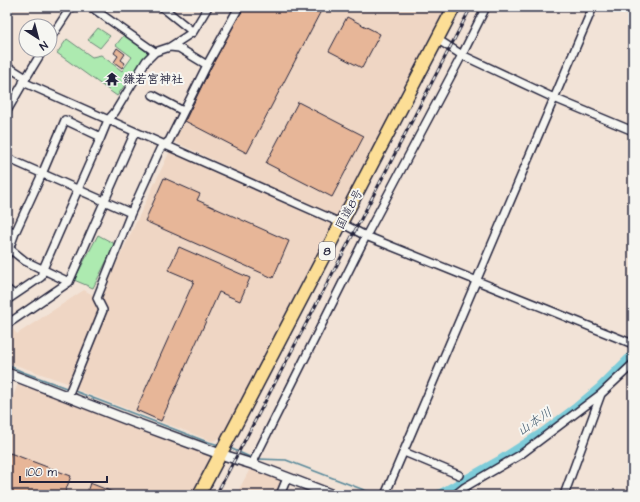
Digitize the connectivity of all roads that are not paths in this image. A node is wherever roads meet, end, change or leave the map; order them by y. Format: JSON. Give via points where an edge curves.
{"nodes":[{"id":1,"x":71,"y":7,"type":"edge"},
{"id":2,"x":91,"y":7,"type":"edge"},
{"id":3,"x":162,"y":7,"type":"edge"},
{"id":4,"x":208,"y":7,"type":"edge"},
{"id":5,"x":239,"y":7,"type":"edge"},
{"id":6,"x":454,"y":7,"type":"edge"},
{"id":7,"x":486,"y":7,"type":"edge"},
{"id":8,"x":593,"y":7,"type":"edge"},
{"id":9,"x":170,"y":10,"type":"edge"},
{"id":10,"x":58,"y":27,"type":"edge"},
{"id":11,"x":193,"y":32,"type":"junction"},
{"id":12,"x":438,"y":39,"type":"junction"},
{"id":13,"x":170,"y":47,"type":"junction"},
{"id":14,"x":155,"y":52,"type":"junction"},
{"id":15,"x":462,"y":55,"type":"junction"},
{"id":16,"x":38,"y":58,"type":"edge"},
{"id":17,"x":207,"y":65,"type":"junction"},
{"id":18,"x":7,"y":66,"type":"edge"},
{"id":19,"x":24,"y":80,"type":"junction"},
{"id":20,"x":153,"y":95,"type":"dead end"},
{"id":21,"x":554,"y":98,"type":"junction"},
{"id":22,"x":7,"y":111,"type":"edge"},
{"id":23,"x":183,"y":111,"type":"junction"},
{"id":24,"x":108,"y":120,"type":"junction"},
{"id":25,"x":633,"y":131,"type":"edge"},
{"id":26,"x":135,"y":132,"type":"junction"},
{"id":27,"x":101,"y":137,"type":"junction"},
{"id":28,"x":164,"y":145,"type":"junction"},
{"id":29,"x":8,"y":161,"type":"edge"},
{"id":30,"x":42,"y":174,"type":"junction"},
{"id":31,"x":78,"y":190,"type":"junction"},
{"id":32,"x":104,"y":202,"type":"junction"},
{"id":33,"x":131,"y":213,"type":"junction"},
{"id":34,"x":341,"y":223,"type":"junction"},
{"id":35,"x":7,"y":229,"type":"edge"},
{"id":36,"x":15,"y":233,"type":"junction"},
{"id":37,"x":366,"y":236,"type":"junction"},
{"id":38,"x":8,"y":252,"type":"edge"},
{"id":39,"x":43,"y":269,"type":"junction"},
{"id":40,"x":477,"y":280,"type":"junction"},
{"id":41,"x":69,"y":282,"type":"junction"},
{"id":42,"x":7,"y":289,"type":"edge"},
{"id":43,"x":14,"y":295,"type":"junction"},
{"id":44,"x":7,"y":300,"type":"edge"},
{"id":45,"x":7,"y":320,"type":"edge"},
{"id":46,"x":632,"y":343,"type":"edge"},
{"id":47,"x":633,"y":364,"type":"edge"},
{"id":48,"x":9,"y":374,"type":"edge"},
{"id":49,"x":7,"y":383,"type":"edge"},
{"id":50,"x":602,"y":394,"type":"junction"},
{"id":51,"x":68,"y":396,"type":"junction"},
{"id":52,"x":404,"y":452,"type":"junction"},
{"id":53,"x":220,"y":454,"type":"junction"},
{"id":54,"x":252,"y":464,"type":"junction"},
{"id":55,"x":459,"y":475,"type":"dead end"},
{"id":56,"x":287,"y":478,"type":"junction"},
{"id":57,"x":199,"y":495,"type":"edge"},
{"id":58,"x":280,"y":495,"type":"edge"},
{"id":59,"x":333,"y":495,"type":"edge"},
{"id":60,"x":385,"y":495,"type":"edge"},
{"id":61,"x":455,"y":495,"type":"edge"},
{"id":62,"x":564,"y":495,"type":"edge"}],
"edges":[{"from":1,"to":10,"type":"street"},
{"from":2,"to":14,"type":"street"},
{"from":3,"to":9,"type":"street"},
{"from":4,"to":11,"type":"street"},
{"from":5,"to":17,"type":"street"},
{"from":6,"to":12,"type":"highway","name":"国道8号","number":"8"},
{"from":7,"to":15,"type":"street"},
{"from":8,"to":21,"type":"street"},
{"from":9,"to":11,"type":"street"},
{"from":11,"to":13,"type":"street"},
{"from":12,"to":15,"type":"street"},
{"from":12,"to":34,"type":"highway","name":"国道8号","number":"8"},
{"from":13,"to":14,"type":"street"},
{"from":13,"to":17,"type":"street","via":[[179,48]]},
{"from":14,"to":24,"type":"street","via":[[146,61],[116,112]]},
{"from":15,"to":21,"type":"street"},
{"from":15,"to":37,"type":"street"},
{"from":16,"to":19,"type":"street"},
{"from":17,"to":23,"type":"street"},
{"from":18,"to":19,"type":"street"},
{"from":19,"to":22,"type":"street"},
{"from":19,"to":24,"type":"street"},
{"from":20,"to":23,"type":"street"},
{"from":21,"to":25,"type":"street"},
{"from":21,"to":40,"type":"street"},
{"from":23,"to":28,"type":"street","via":[[169,141]]},
{"from":24,"to":26,"type":"street"},
{"from":24,"to":27,"type":"street"},
{"from":26,"to":28,"type":"street"},
{"from":26,"to":32,"type":"street"},
{"from":27,"to":30,"type":"street","via":[[65,120]]},
{"from":27,"to":31,"type":"street"},
{"from":28,"to":33,"type":"street"},
{"from":28,"to":34,"type":"street"},
{"from":29,"to":30,"type":"street"},
{"from":30,"to":31,"type":"street"},
{"from":30,"to":36,"type":"street"},
{"from":31,"to":32,"type":"street"},
{"from":31,"to":39,"type":"street"},
{"from":32,"to":33,"type":"street"},
{"from":32,"to":41,"type":"street"},
{"from":33,"to":51,"type":"street","via":[[97,298],[103,310]]},
{"from":34,"to":37,"type":"street"},
{"from":34,"to":53,"type":"highway","name":"国道8号","number":"8"},
{"from":35,"to":36,"type":"street"},
{"from":36,"to":38,"type":"street"},
{"from":37,"to":40,"type":"street"},
{"from":37,"to":54,"type":"street"},
{"from":38,"to":39,"type":"street"},
{"from":39,"to":41,"type":"street"},
{"from":39,"to":43,"type":"street","via":[[41,277]]},
{"from":40,"to":46,"type":"street"},
{"from":40,"to":52,"type":"street"},
{"from":41,"to":45,"type":"street","via":[[9,323]]},
{"from":42,"to":43,"type":"street"},
{"from":43,"to":44,"type":"street"},
{"from":47,"to":50,"type":"street"},
{"from":48,"to":49,"type":"street"},
{"from":48,"to":51,"type":"street"},
{"from":50,"to":61,"type":"street","via":[[520,455]]},
{"from":50,"to":62,"type":"street"},
{"from":51,"to":53,"type":"street"},
{"from":52,"to":55,"type":"street"},
{"from":52,"to":60,"type":"street"},
{"from":53,"to":54,"type":"street"},
{"from":53,"to":57,"type":"highway","name":"国道8号","number":"8"},
{"from":54,"to":56,"type":"street"},
{"from":56,"to":58,"type":"street"},
{"from":56,"to":59,"type":"street"}]}
